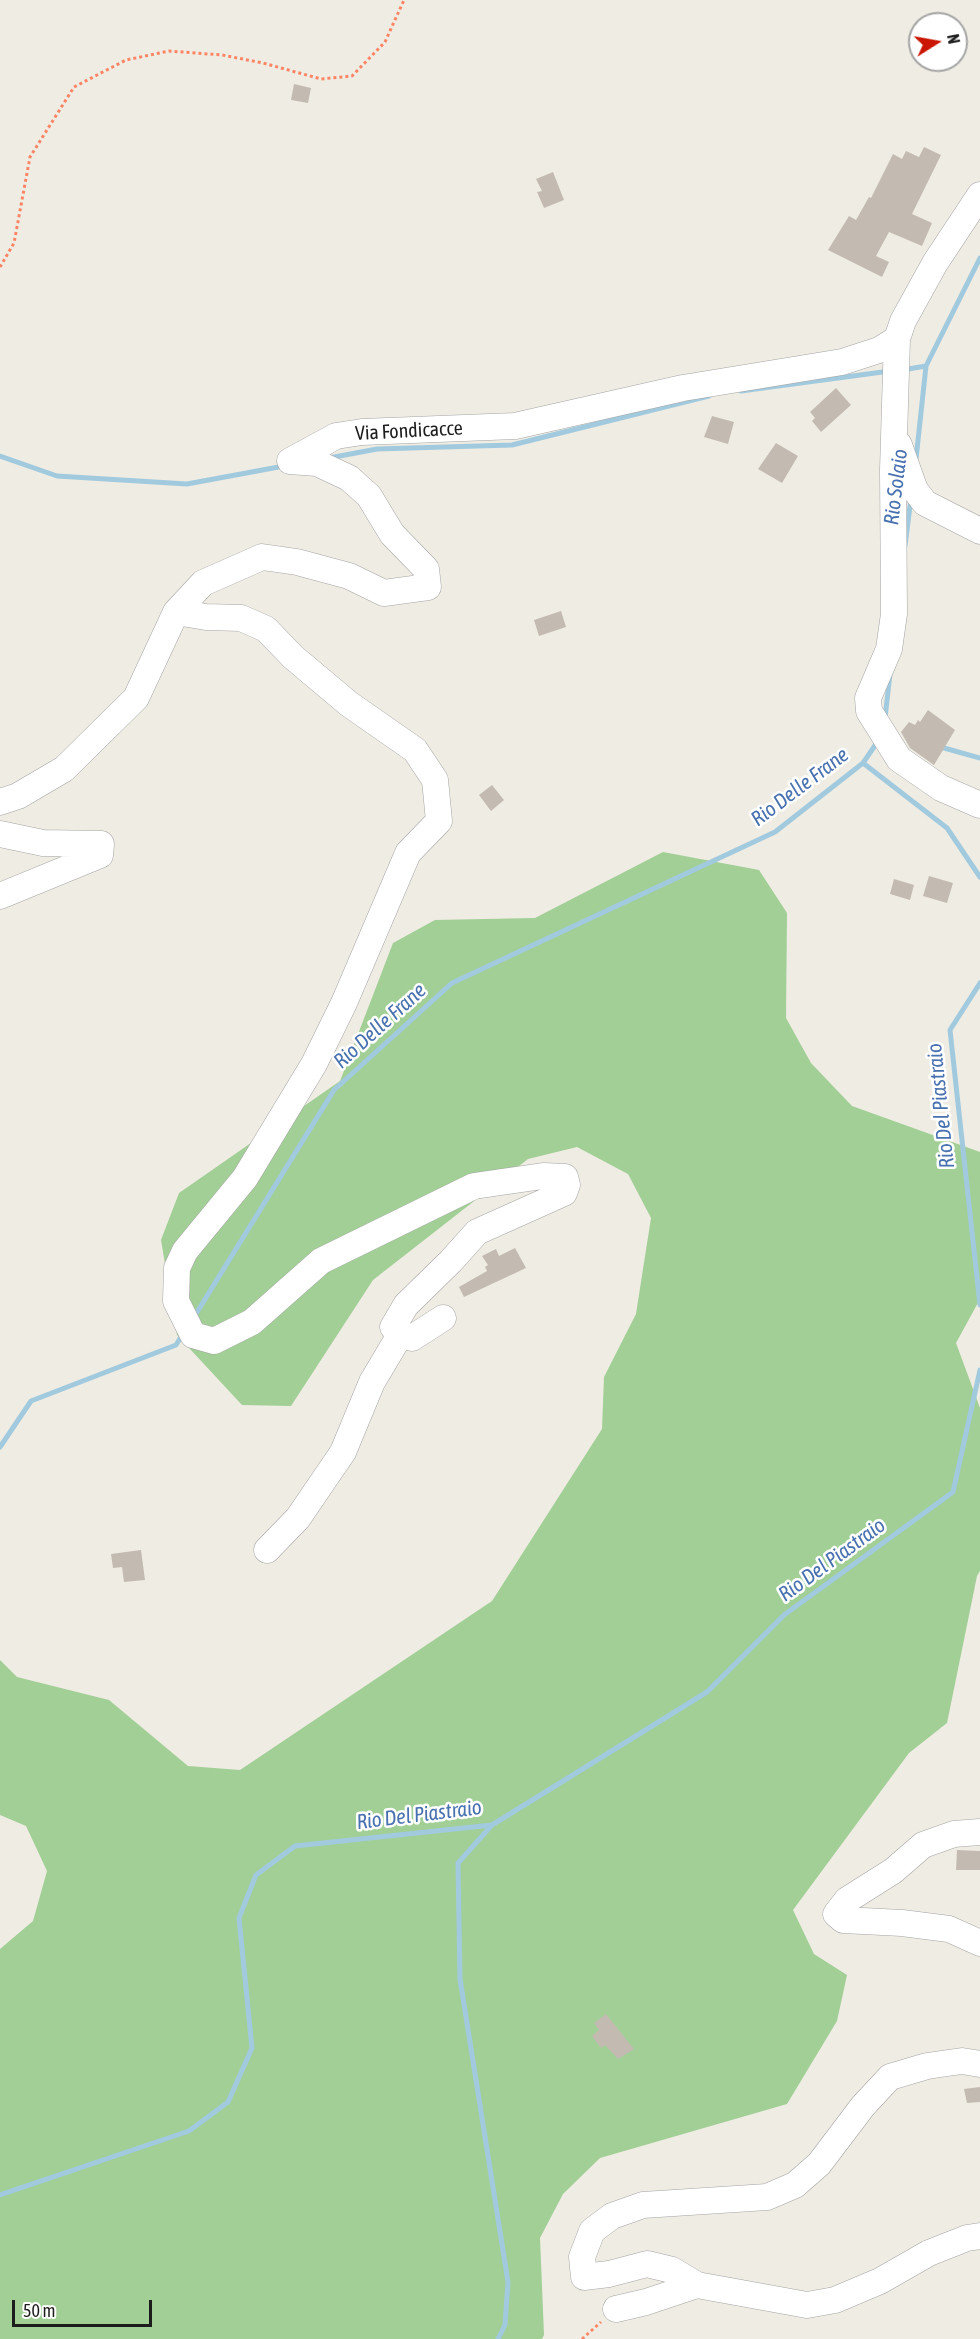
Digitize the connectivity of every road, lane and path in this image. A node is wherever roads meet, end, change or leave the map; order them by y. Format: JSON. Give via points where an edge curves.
{"nodes":[{"id":1,"x":404,"y":0,"type":"edge"},
{"id":2,"x":980,"y":195,"type":"edge"},
{"id":3,"x":0,"y":267,"type":"edge"},
{"id":4,"x":897,"y":339,"type":"junction"},
{"id":5,"x":895,"y":437,"type":"junction"},
{"id":6,"x":980,"y":531,"type":"edge"},
{"id":7,"x":176,"y":612,"type":"junction"},
{"id":8,"x":0,"y":802,"type":"edge"},
{"id":9,"x":980,"y":805,"type":"edge"},
{"id":10,"x":0,"y":834,"type":"edge"},
{"id":11,"x":0,"y":896,"type":"edge"},
{"id":12,"x":443,"y":1318,"type":"dead end"},
{"id":13,"x":400,"y":1335,"type":"junction"},
{"id":14,"x":267,"y":1550,"type":"dead end"},
{"id":15,"x":980,"y":1832,"type":"edge"},
{"id":16,"x":980,"y":1943,"type":"edge"},
{"id":17,"x":980,"y":2064,"type":"edge"},
{"id":18,"x":980,"y":2236,"type":"edge"},
{"id":19,"x":697,"y":2285,"type":"junction"},
{"id":20,"x":616,"y":2308,"type":"dead end"}],
"edges":[{"from":1,"to":3,"type":"path","via":[[385,42],[352,76],[321,79],[222,55],[169,51],[126,60],[74,87],[30,157],[14,243]]},
{"from":2,"to":4,"type":"street","via":[[934,263]]},
{"from":4,"to":5,"type":"street"},
{"from":4,"to":7,"type":"street","name":"Via Fondicacce","via":[[879,350],[842,362],[683,388],[514,426],[336,436],[290,461],[317,463],[349,478],[369,496],[392,534],[426,568],[428,587],[384,593],[349,576],[297,561],[262,557],[203,583]]},
{"from":5,"to":6,"type":"street","via":[[915,490],[924,503]]},
{"from":5,"to":9,"type":"street","via":[[894,614],[889,649],[868,698],[869,711],[898,759],[941,788]]},
{"from":7,"to":8,"type":"street","name":"Via Fondicacce","via":[[135,698],[64,769]]},
{"from":7,"to":13,"type":"street","via":[[241,618],[266,629],[349,704],[415,750],[435,780],[439,820],[408,853],[314,1064],[245,1178],[181,1259],[177,1268],[177,1301],[193,1335],[214,1341],[252,1322],[321,1261],[474,1185],[565,1177],[564,1193],[477,1232],[406,1305],[393,1327]]},
{"from":10,"to":11,"type":"street","via":[[43,843],[101,844],[100,855]]},
{"from":12,"to":13,"type":"street","via":[[412,1338]]},
{"from":13,"to":14,"type":"street","via":[[372,1382],[342,1452],[298,1518]]},
{"from":15,"to":16,"type":"street","via":[[954,1834],[923,1845],[893,1871],[847,1900],[836,1914],[843,1920],[949,1929]]},
{"from":17,"to":19,"type":"street","via":[[962,2061],[927,2066],[890,2077],[819,2164],[795,2185],[767,2197],[642,2205],[612,2216],[592,2231],[582,2257],[584,2277],[647,2264],[672,2270]]},
{"from":18,"to":19,"type":"street","via":[[929,2253],[836,2300],[807,2305]]},
{"from":19,"to":20,"type":"street"}]}
